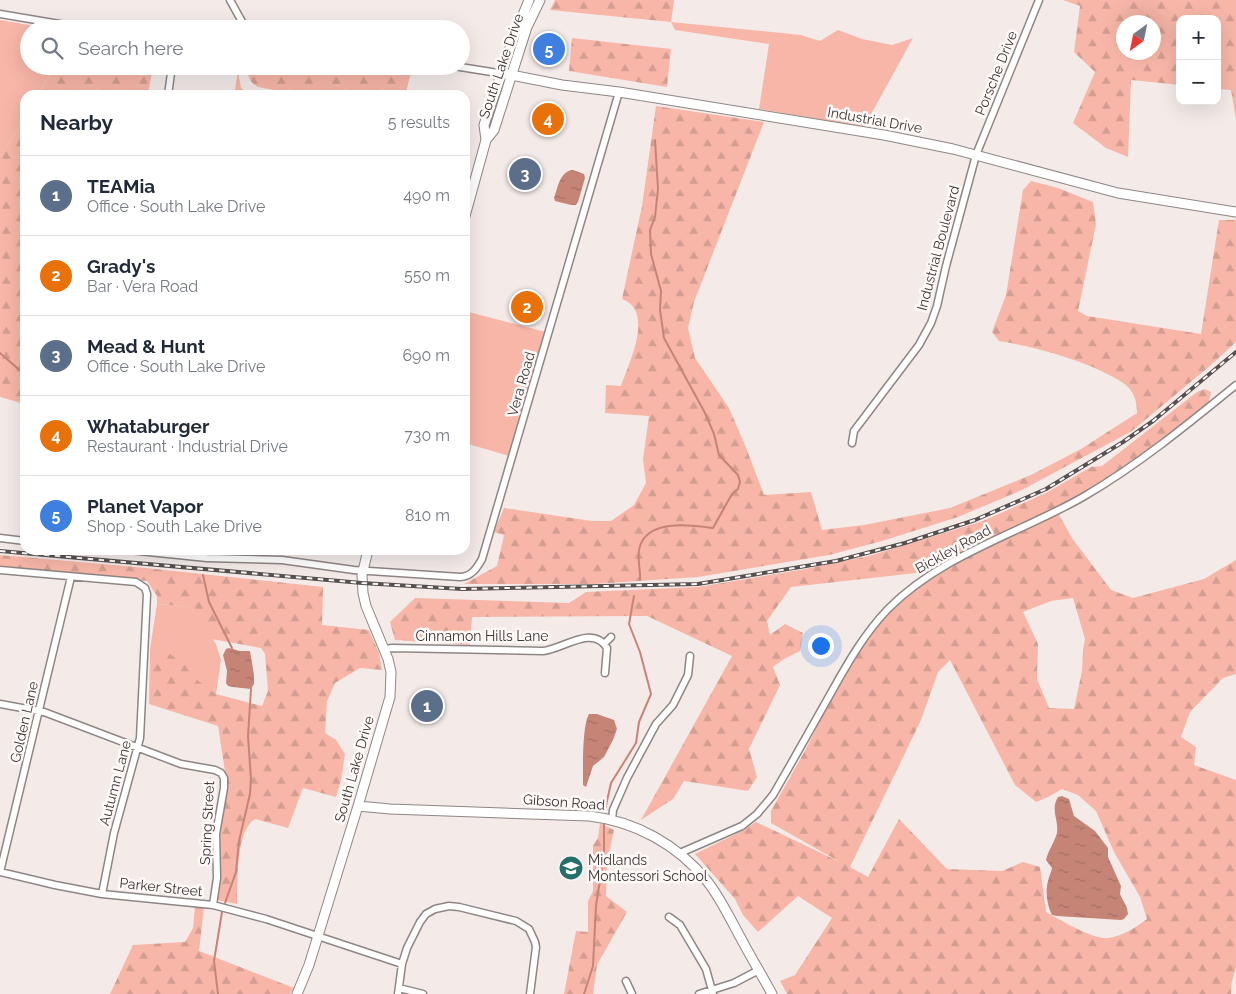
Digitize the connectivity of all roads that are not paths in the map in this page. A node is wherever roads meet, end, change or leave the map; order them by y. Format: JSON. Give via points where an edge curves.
{"nodes":[{"id":1,"x":230,"y":0,"type":"edge"},
{"id":2,"x":529,"y":0,"type":"edge"},
{"id":3,"x":540,"y":0,"type":"edge"},
{"id":4,"x":1040,"y":0,"type":"edge"},
{"id":5,"x":0,"y":14,"type":"edge"},
{"id":6,"x":36,"y":20,"type":"edge"},
{"id":7,"x":241,"y":20,"type":"edge"},
{"id":8,"x":470,"y":68,"type":"edge"},
{"id":9,"x":506,"y":74,"type":"junction"},
{"id":10,"x":171,"y":75,"type":"edge"},
{"id":11,"x":169,"y":90,"type":"edge"},
{"id":12,"x":619,"y":92,"type":"junction"},
{"id":13,"x":976,"y":155,"type":"junction"},
{"id":14,"x":470,"y":198,"type":"edge"},
{"id":15,"x":1236,"y":212,"type":"edge"},
{"id":16,"x":1236,"y":385,"type":"edge"},
{"id":17,"x":852,"y":443,"type":"dead end"},
{"id":18,"x":0,"y":538,"type":"edge"},
{"id":19,"x":20,"y":540,"type":"edge"},
{"id":20,"x":178,"y":555,"type":"edge"},
{"id":21,"x":367,"y":555,"type":"edge"},
{"id":22,"x":0,"y":570,"type":"edge"},
{"id":23,"x":363,"y":571,"type":"junction"},
{"id":24,"x":71,"y":576,"type":"junction"},
{"id":25,"x":612,"y":637,"type":"dead end"},
{"id":26,"x":604,"y":644,"type":"junction"},
{"id":27,"x":386,"y":649,"type":"junction"},
{"id":28,"x":690,"y":656,"type":"dead end"},
{"id":29,"x":605,"y":673,"type":"dead end"},
{"id":30,"x":0,"y":704,"type":"edge"},
{"id":31,"x":40,"y":712,"type":"junction"},
{"id":32,"x":138,"y":748,"type":"junction"},
{"id":33,"x":358,"y":806,"type":"junction"},
{"id":34,"x":612,"y":820,"type":"junction"},
{"id":35,"x":680,"y":853,"type":"junction"},
{"id":36,"x":0,"y":872,"type":"edge"},
{"id":37,"x":102,"y":894,"type":"junction"},
{"id":38,"x":214,"y":905,"type":"junction"},
{"id":39,"x":669,"y":917,"type":"dead end"},
{"id":40,"x":318,"y":936,"type":"junction"},
{"id":41,"x":402,"y":964,"type":"junction"},
{"id":42,"x":759,"y":970,"type":"junction"},
{"id":43,"x":626,"y":981,"type":"dead end"},
{"id":44,"x":398,"y":991,"type":"edge"},
{"id":45,"x":713,"y":992,"type":"edge"},
{"id":46,"x":297,"y":994,"type":"edge"},
{"id":47,"x":423,"y":994,"type":"edge"},
{"id":48,"x":530,"y":994,"type":"edge"},
{"id":49,"x":632,"y":994,"type":"edge"},
{"id":50,"x":699,"y":994,"type":"edge"},
{"id":51,"x":772,"y":994,"type":"edge"}],
"edges":[{"from":1,"to":7,"type":"street"},
{"from":2,"to":9,"type":"street","name":"South Lake Drive","via":[[517,28]]},
{"from":3,"to":9,"type":"street","name":"South Lake Drive"},
{"from":4,"to":13,"type":"street","name":"Porsche Drive"},
{"from":5,"to":6,"type":"street"},
{"from":8,"to":9,"type":"street"},
{"from":9,"to":12,"type":"street","name":"Industrial Drive"},
{"from":9,"to":14,"type":"street","name":"South Lake Drive","via":[[494,130],[486,140]]},
{"from":10,"to":11,"type":"street"},
{"from":12,"to":13,"type":"street","name":"Industrial Drive","via":[[884,135]]},
{"from":12,"to":23,"type":"street","name":"Vera Road","via":[[482,559],[473,572],[464,577]]},
{"from":13,"to":15,"type":"street","name":"Industrial Drive","via":[[1110,191]]},
{"from":13,"to":17,"type":"street","name":"Industrial Boulevard","via":[[931,323],[919,345],[854,431]]},
{"from":16,"to":35,"type":"street","name":"Bickley Road","via":[[1110,481],[1057,511],[948,563],[913,587],[862,641],[778,788],[764,806],[742,826]]},
{"from":18,"to":19,"type":"street"},
{"from":20,"to":23,"type":"street","name":"Vera Road","via":[[282,560]]},
{"from":21,"to":23,"type":"street","name":"South Lake Drive"},
{"from":22,"to":24,"type":"street"},
{"from":23,"to":27,"type":"street","name":"South Lake Drive","via":[[365,603]]},
{"from":24,"to":31,"type":"street","name":"Golden Lane"},
{"from":24,"to":32,"type":"street","name":"Autumn Lane","via":[[136,582],[145,588],[147,605]]},
{"from":25,"to":26,"type":"street"},
{"from":26,"to":27,"type":"street","name":"Cinnamon Hills Lane","via":[[590,638],[543,651]]},
{"from":26,"to":29,"type":"street","via":[[608,653]]},
{"from":27,"to":33,"type":"street","name":"South Lake Drive","via":[[391,672],[390,697]]},
{"from":28,"to":34,"type":"street","via":[[688,675],[673,705],[656,724],[627,778]]},
{"from":30,"to":31,"type":"street"},
{"from":31,"to":32,"type":"street"},
{"from":31,"to":36,"type":"street","name":"Golden Lane"},
{"from":32,"to":37,"type":"street","name":"Autumn Lane","via":[[114,833]]},
{"from":32,"to":38,"type":"street","name":"Spring Street","via":[[181,764],[215,770],[224,778],[216,834]]},
{"from":33,"to":34,"type":"street","name":"Gibson Road","via":[[573,814]]},
{"from":33,"to":40,"type":"street","name":"South Lake Drive"},
{"from":34,"to":35,"type":"street","name":"Gibson Road","via":[[635,827]]},
{"from":35,"to":42,"type":"street","name":"Gibson Road","via":[[713,890]]},
{"from":36,"to":37,"type":"street","name":"Parker Street"},
{"from":37,"to":38,"type":"street","name":"Parker Street"},
{"from":38,"to":40,"type":"street","name":"Parker Street"},
{"from":39,"to":45,"type":"street","via":[[680,925],[702,962]]},
{"from":40,"to":41,"type":"street","name":"Parker Street"},
{"from":40,"to":46,"type":"street","name":"South Lake Drive"},
{"from":41,"to":44,"type":"street"},
{"from":41,"to":48,"type":"street","via":[[415,931],[430,911],[449,906],[488,913],[521,923],[534,938],[536,947]]},
{"from":42,"to":45,"type":"street"},
{"from":42,"to":51,"type":"street","name":"Gibson Road"},
{"from":43,"to":49,"type":"street"},
{"from":44,"to":47,"type":"street"},
{"from":45,"to":50,"type":"street"}]}
